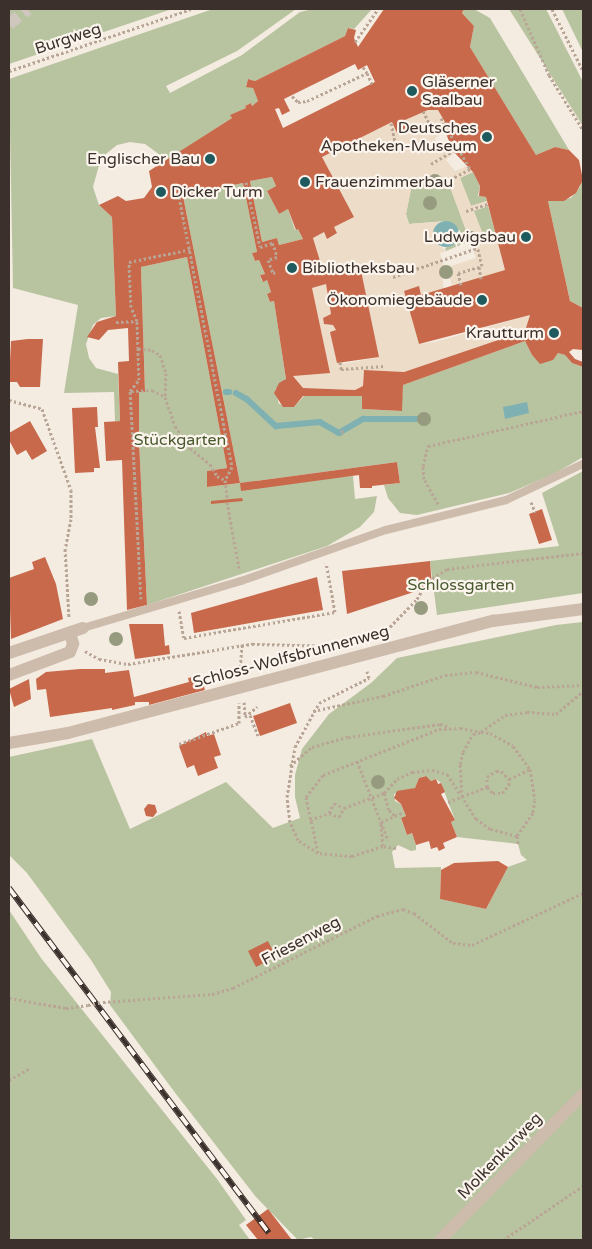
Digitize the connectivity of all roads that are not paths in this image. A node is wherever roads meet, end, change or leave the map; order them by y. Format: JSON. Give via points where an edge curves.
{"nodes":[{"id":1,"x":583,"y":464,"type":"edge"},
{"id":2,"x":583,"y":609,"type":"edge"},
{"id":3,"x":70,"y":626,"type":"junction"},
{"id":4,"x":84,"y":628,"type":"joint"},
{"id":5,"x":9,"y":652,"type":"edge"},
{"id":6,"x":9,"y":675,"type":"edge"},
{"id":7,"x":9,"y":743,"type":"edge"},
{"id":8,"x":583,"y":1094,"type":"edge"},
{"id":9,"x":440,"y":1240,"type":"edge"}],
"edges":[{"from":1,"to":4,"type":"lane","via":[[506,500],[386,530],[241,581]]},
{"from":2,"to":7,"type":"street","name":"Schloss-Wolfsbrunnenweg","via":[[501,620],[46,738]]},
{"from":3,"to":4,"type":"street"},
{"from":3,"to":5,"type":"street"},
{"from":3,"to":6,"type":"street","via":[[73,644],[70,652]]},
{"from":8,"to":9,"type":"street","name":"Molkenkurweg"}]}
